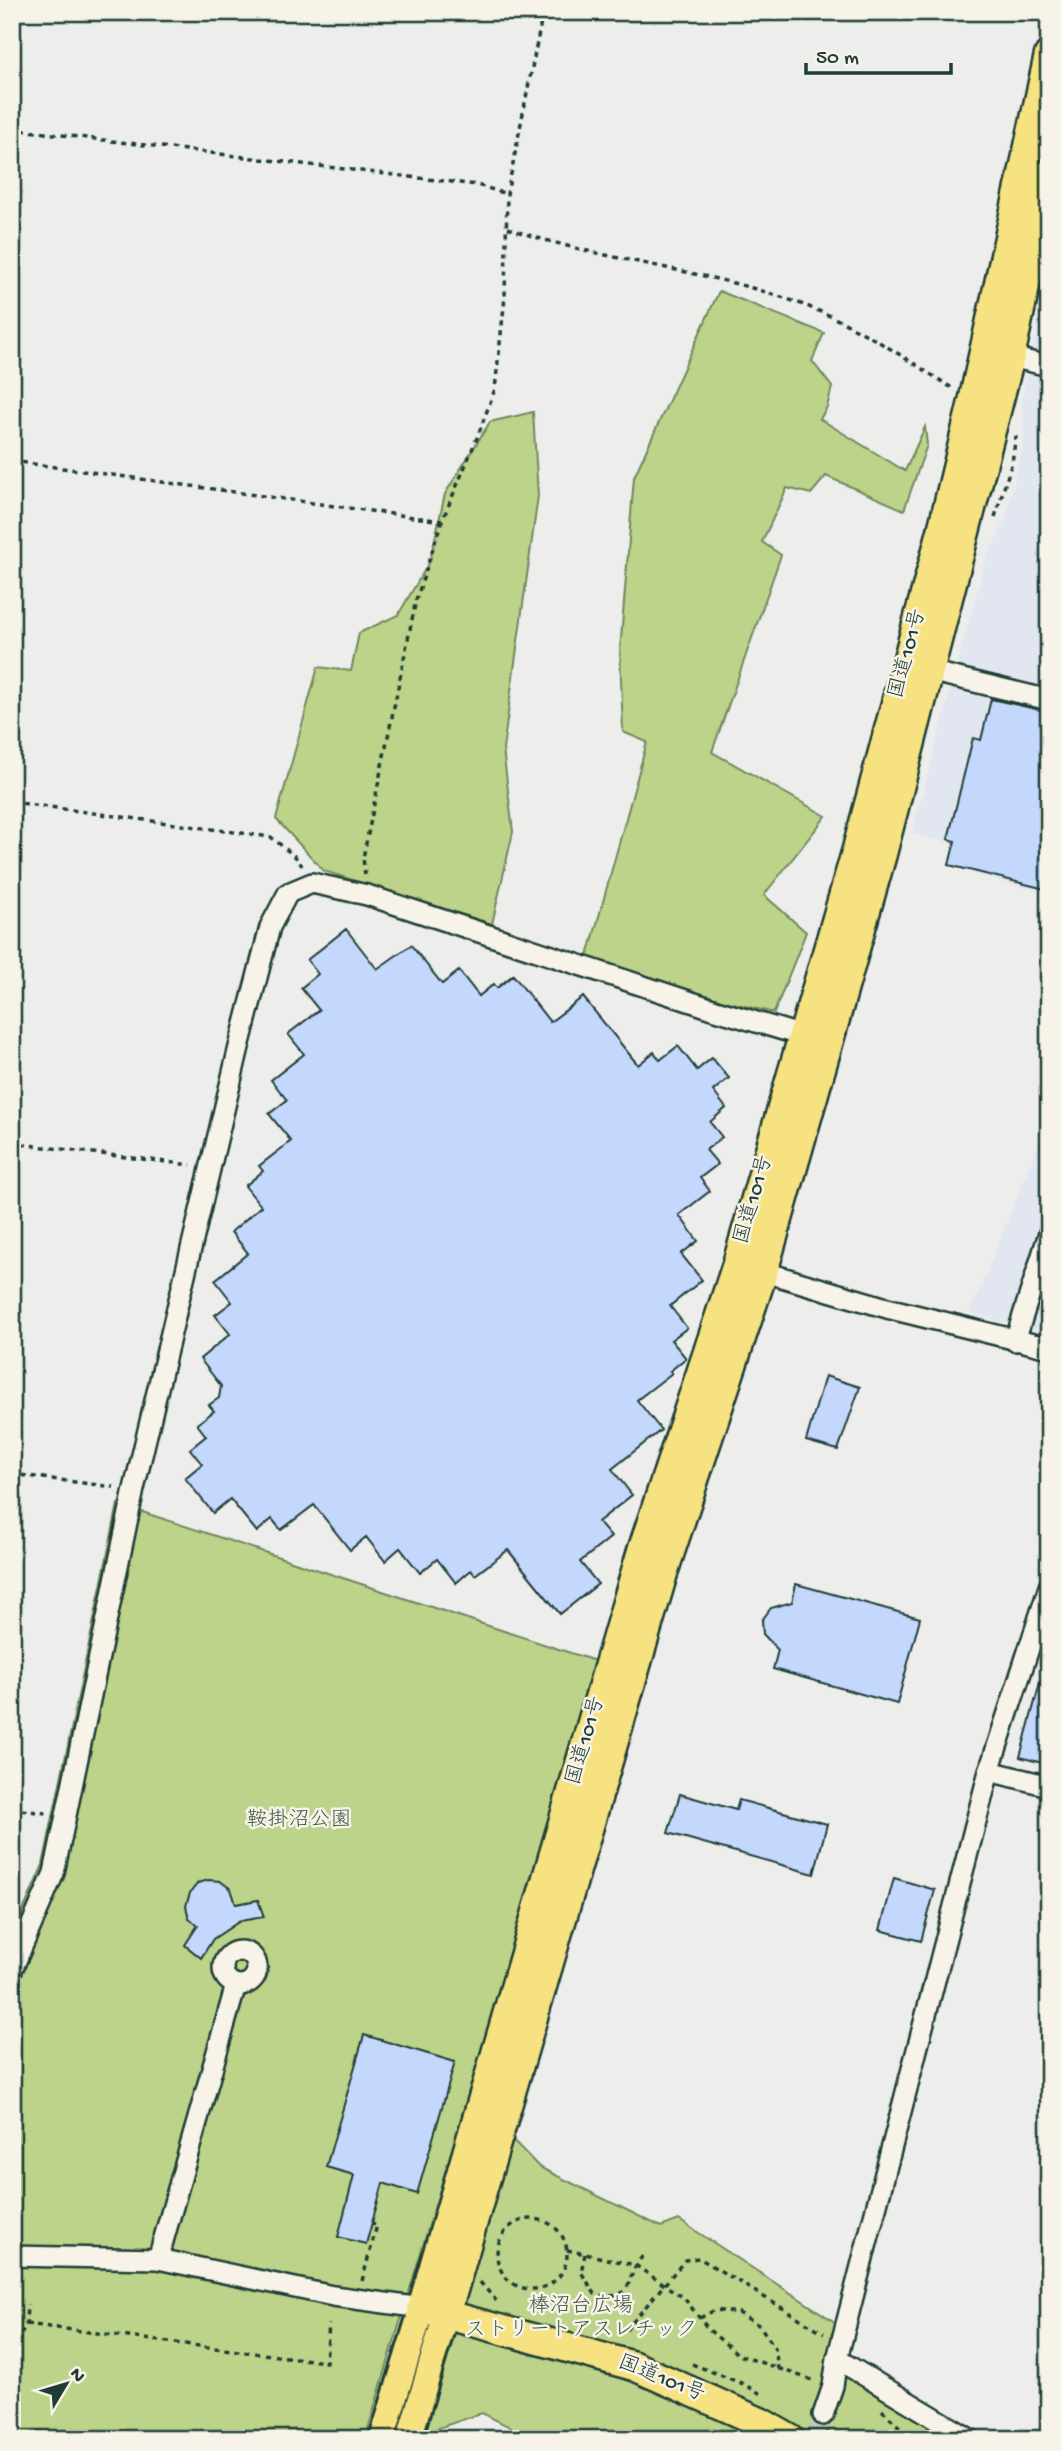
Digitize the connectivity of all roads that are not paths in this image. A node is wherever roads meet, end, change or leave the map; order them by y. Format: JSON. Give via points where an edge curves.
{"nodes":[{"id":1,"x":1049,"y":55,"type":"edge"},
{"id":2,"x":1049,"y":174,"type":"edge"},
{"id":3,"x":1010,"y":356,"type":"junction"},
{"id":4,"x":1049,"y":366,"type":"edge"},
{"id":5,"x":919,"y":669,"type":"junction"},
{"id":6,"x":1049,"y":700,"type":"edge"},
{"id":7,"x":803,"y":1035,"type":"junction"},
{"id":8,"x":1049,"y":1233,"type":"edge"},
{"id":9,"x":750,"y":1268,"type":"junction"},
{"id":10,"x":1015,"y":1341,"type":"junction"},
{"id":11,"x":1049,"y":1349,"type":"edge"},
{"id":12,"x":1049,"y":1588,"type":"edge"},
{"id":13,"x":989,"y":1771,"type":"junction"},
{"id":14,"x":1049,"y":1786,"type":"edge"},
{"id":15,"x":12,"y":1970,"type":"edge"},
{"id":16,"x":236,"y":1985,"type":"dead end"},
{"id":17,"x":12,"y":2256,"type":"edge"},
{"id":18,"x":158,"y":2259,"type":"junction"},
{"id":19,"x":434,"y":2311,"type":"junction"},
{"id":20,"x":839,"y":2351,"type":"junction"},
{"id":21,"x":823,"y":2415,"type":"tunnel mouth"},
{"id":22,"x":382,"y":2439,"type":"edge"},
{"id":23,"x":409,"y":2439,"type":"edge"},
{"id":24,"x":789,"y":2439,"type":"edge"},
{"id":25,"x":970,"y":2439,"type":"edge"}],
"edges":[{"from":1,"to":5,"type":"highway","name":"国道101号"},
{"from":2,"to":3,"type":"highway","name":"国道101号"},
{"from":3,"to":4,"type":"street"},
{"from":3,"to":5,"type":"highway","name":"国道101号"},
{"from":5,"to":6,"type":"street"},
{"from":5,"to":7,"type":"highway","name":"国道101号"},
{"from":5,"to":9,"type":"highway","name":"国道101号","via":[[882,854]]},
{"from":7,"to":9,"type":"highway","name":"国道101号"},
{"from":7,"to":15,"type":"street","via":[[367,895],[312,883],[289,893],[270,927],[210,1168],[134,1489],[54,1873]]},
{"from":8,"to":10,"type":"street"},
{"from":9,"to":10,"type":"street"},
{"from":9,"to":19,"type":"highway","name":"国道101号","via":[[664,1570]]},
{"from":10,"to":11,"type":"street"},
{"from":12,"to":13,"type":"street"},
{"from":13,"to":14,"type":"street"},
{"from":13,"to":20,"type":"street"},
{"from":16,"to":18,"type":"street"},
{"from":17,"to":18,"type":"street"},
{"from":18,"to":19,"type":"street","via":[[333,2296]]},
{"from":19,"to":22,"type":"main road"},
{"from":19,"to":23,"type":"main road"},
{"from":19,"to":24,"type":"highway","name":"国道101号","via":[[634,2366]]},
{"from":20,"to":21,"type":"street"},
{"from":20,"to":25,"type":"street"}]}
